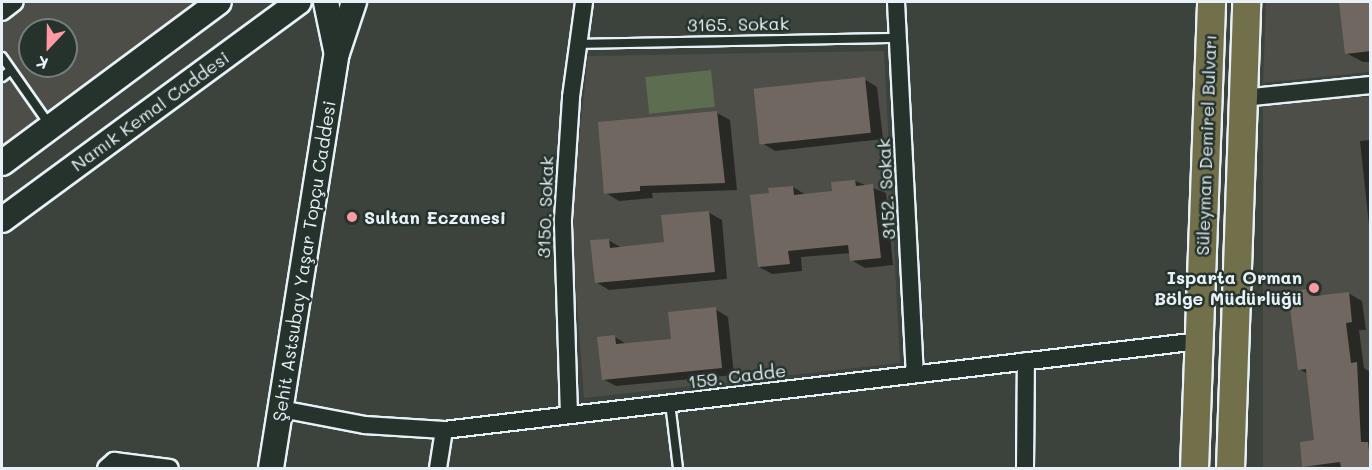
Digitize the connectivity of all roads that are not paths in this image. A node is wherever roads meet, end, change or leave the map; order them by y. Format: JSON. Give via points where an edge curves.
{"nodes":[{"id":1,"x":15,"y":2,"type":"edge"},
{"id":2,"x":219,"y":2,"type":"edge"},
{"id":3,"x":299,"y":2,"type":"edge"},
{"id":4,"x":326,"y":2,"type":"edge"},
{"id":5,"x":354,"y":2,"type":"edge"},
{"id":6,"x":584,"y":2,"type":"edge"},
{"id":7,"x":897,"y":2,"type":"edge"},
{"id":8,"x":1211,"y":2,"type":"edge"},
{"id":9,"x":1246,"y":2,"type":"edge"},
{"id":10,"x":2,"y":12,"type":"edge"},
{"id":11,"x":898,"y":38,"type":"junction"},
{"id":12,"x":578,"y":44,"type":"junction"},
{"id":13,"x":337,"y":52,"type":"junction"},
{"id":14,"x":2,"y":57,"type":"edge"},
{"id":15,"x":11,"y":70,"type":"junction"},
{"id":16,"x":2,"y":77,"type":"edge"},
{"id":17,"x":1371,"y":85,"type":"edge"},
{"id":18,"x":1243,"y":98,"type":"junction"},
{"id":19,"x":51,"y":127,"type":"junction"},
{"id":20,"x":2,"y":163,"type":"edge"},
{"id":21,"x":2,"y":220,"type":"edge"},
{"id":22,"x":1199,"y":341,"type":"junction"},
{"id":23,"x":1026,"y":361,"type":"junction"},
{"id":24,"x":915,"y":374,"type":"junction"},
{"id":25,"x":670,"y":403,"type":"junction"},
{"id":26,"x":281,"y":410,"type":"junction"},
{"id":27,"x":569,"y":415,"type":"junction"},
{"id":28,"x":444,"y":430,"type":"junction"},
{"id":29,"x":108,"y":465,"type":"edge"},
{"id":30,"x":170,"y":468,"type":"edge"},
{"id":31,"x":271,"y":468,"type":"edge"},
{"id":32,"x":438,"y":468,"type":"edge"},
{"id":33,"x":678,"y":468,"type":"edge"},
{"id":34,"x":1025,"y":468,"type":"edge"},
{"id":35,"x":1194,"y":468,"type":"edge"},
{"id":36,"x":1230,"y":468,"type":"edge"}],
"edges":[{"from":1,"to":10,"type":"street"},
{"from":2,"to":19,"type":"street"},
{"from":3,"to":21,"type":"street","name":"Namık Kemal Caddesi"},
{"from":4,"to":13,"type":"street","name":"Şehit Astsubay Yaşar Topçu Caddesi"},
{"from":5,"to":13,"type":"street","name":"Şehit Astsubay Yaşar Topçu Caddesi"},
{"from":6,"to":12,"type":"street","name":"3150. Sokak"},
{"from":7,"to":11,"type":"street","name":"3152. Sokak"},
{"from":8,"to":22,"type":"main road","name":"Süleyman Demirel Bulvarı"},
{"from":9,"to":18,"type":"main road"},
{"from":11,"to":12,"type":"lane","name":"3165. Sokak"},
{"from":11,"to":24,"type":"street","name":"3152. Sokak"},
{"from":12,"to":27,"type":"street","name":"3150. Sokak","via":[[563,219]]},
{"from":13,"to":26,"type":"street","name":"Şehit Astsubay Yaşar Topçu Caddesi"},
{"from":14,"to":15,"type":"lane"},
{"from":15,"to":16,"type":"lane"},
{"from":15,"to":19,"type":"lane"},
{"from":17,"to":18,"type":"street"},
{"from":18,"to":36,"type":"main road"},
{"from":19,"to":20,"type":"street"},
{"from":22,"to":23,"type":"street","name":"159. Cadde"},
{"from":22,"to":35,"type":"main road","name":"Süleyman Demirel Bulvarı"},
{"from":23,"to":24,"type":"street","name":"159. Cadde"},
{"from":23,"to":34,"type":"street"},
{"from":24,"to":25,"type":"street","name":"159. Cadde"},
{"from":25,"to":27,"type":"street","name":"159. Cadde"},
{"from":25,"to":33,"type":"lane"},
{"from":26,"to":28,"type":"street","name":"159. Cadde","via":[[365,425]]},
{"from":26,"to":31,"type":"street","name":"Şehit Astsubay Yaşar Topçu Caddesi"},
{"from":27,"to":28,"type":"street","name":"159. Cadde"},
{"from":28,"to":32,"type":"street"},
{"from":29,"to":30,"type":"street"}]}
